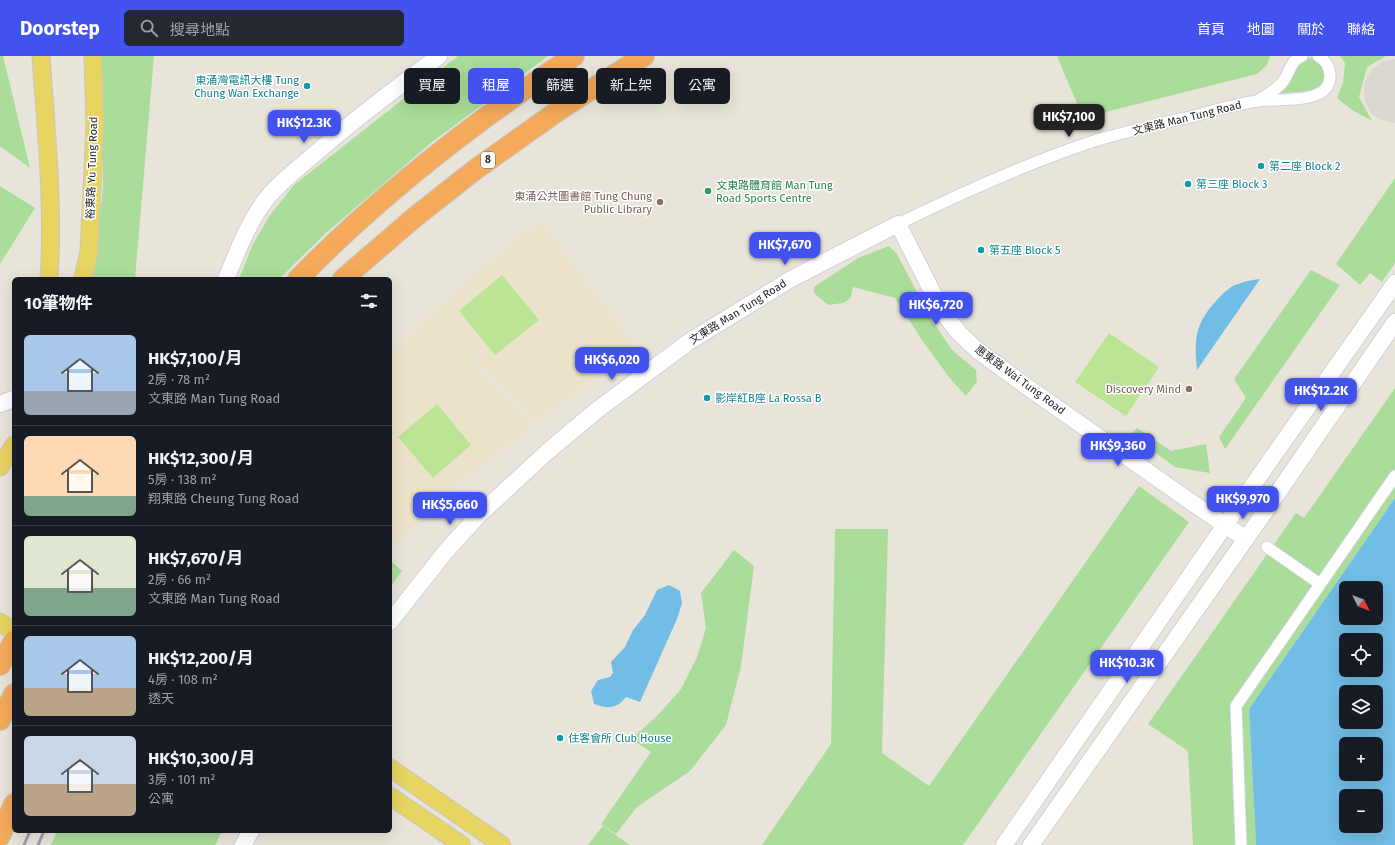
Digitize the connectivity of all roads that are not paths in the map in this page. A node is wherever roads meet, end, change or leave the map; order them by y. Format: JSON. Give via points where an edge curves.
{"nodes":[{"id":1,"x":41,"y":56,"type":"edge"},
{"id":2,"x":93,"y":56,"type":"edge"},
{"id":3,"x":439,"y":56,"type":"edge"},
{"id":4,"x":574,"y":56,"type":"edge"},
{"id":5,"x":644,"y":56,"type":"edge"},
{"id":6,"x":1302,"y":56,"type":"edge"},
{"id":7,"x":1318,"y":56,"type":"edge"},
{"id":8,"x":1257,"y":101,"type":"junction"},
{"id":9,"x":898,"y":224,"type":"junction"},
{"id":10,"x":49,"y":277,"type":"edge"},
{"id":11,"x":83,"y":277,"type":"edge"},
{"id":12,"x":227,"y":277,"type":"edge"},
{"id":13,"x":300,"y":277,"type":"edge"},
{"id":14,"x":345,"y":277,"type":"edge"},
{"id":15,"x":1395,"y":283,"type":"edge"},
{"id":16,"x":1395,"y":322,"type":"edge"},
{"id":17,"x":12,"y":448,"type":"edge"},
{"id":18,"x":0,"y":466,"type":"edge"},
{"id":19,"x":12,"y":467,"type":"edge"},
{"id":20,"x":0,"y":473,"type":"edge"},
{"id":21,"x":1395,"y":476,"type":"edge"},
{"id":22,"x":1225,"y":524,"type":"junction"},
{"id":23,"x":1246,"y":538,"type":"junction"},
{"id":24,"x":1267,"y":547,"type":"dead end"},
{"id":25,"x":1320,"y":584,"type":"junction"},
{"id":26,"x":392,"y":619,"type":"edge"},
{"id":27,"x":0,"y":622,"type":"edge"},
{"id":28,"x":12,"y":631,"type":"edge"},
{"id":29,"x":12,"y":644,"type":"edge"},
{"id":30,"x":0,"y":665,"type":"edge"},
{"id":31,"x":12,"y":698,"type":"edge"},
{"id":32,"x":0,"y":720,"type":"edge"},
{"id":33,"x":392,"y":769,"type":"edge"},
{"id":34,"x":392,"y":797,"type":"edge"},
{"id":35,"x":12,"y":809,"type":"edge"},
{"id":36,"x":250,"y":833,"type":"edge"},
{"id":37,"x":0,"y":836,"type":"edge"},
{"id":38,"x":459,"y":844,"type":"edge"},
{"id":39,"x":243,"y":845,"type":"edge"},
{"id":40,"x":502,"y":845,"type":"edge"},
{"id":41,"x":1004,"y":845,"type":"edge"},
{"id":42,"x":1031,"y":845,"type":"edge"},
{"id":43,"x":1241,"y":845,"type":"edge"}],
"edges":[{"from":1,"to":10,"type":"main road","via":[[49,168]]},
{"from":2,"to":11,"type":"main road","name":"裕東路 Yu Tung Road","via":[[93,173],[88,251]]},
{"from":3,"to":12,"type":"main road","via":[[386,95],[277,187],[250,224]]},
{"from":4,"to":13,"type":"highway","via":[[452,142],[353,226]]},
{"from":5,"to":14,"type":"highway","number":"8","via":[[562,108],[476,169]]},
{"from":6,"to":8,"type":"street","name":"文東路 Man Tung Road","via":[[1294,61],[1282,84]]},
{"from":7,"to":8,"type":"street","name":"文東路 Man Tung Road","via":[[1326,63],[1330,73],[1329,84],[1322,92],[1310,97]]},
{"from":8,"to":9,"type":"street","name":"文東路 Man Tung Road","via":[[1086,144],[999,177]]},
{"from":9,"to":22,"type":"main road","name":"惠東路 Wai Tung Road","via":[[942,311],[959,333],[977,350],[1190,502]]},
{"from":9,"to":26,"type":"main road","name":"文東路 Man Tung Road","via":[[791,279],[690,341],[597,410],[478,515]]},
{"from":15,"to":22,"type":"main road"},
{"from":16,"to":23,"type":"main road"},
{"from":17,"to":18,"type":"main road"},
{"from":19,"to":20,"type":"main road"},
{"from":21,"to":25,"type":"street"},
{"from":22,"to":23,"type":"main road","name":"惠東路 Wai Tung Road"},
{"from":22,"to":41,"type":"main road"},
{"from":23,"to":42,"type":"main road"},
{"from":24,"to":25,"type":"street"},
{"from":25,"to":43,"type":"street","via":[[1236,706]]},
{"from":27,"to":28,"type":"main road"},
{"from":29,"to":30,"type":"highway"},
{"from":31,"to":32,"type":"highway"},
{"from":33,"to":40,"type":"main road"},
{"from":34,"to":38,"type":"main road"},
{"from":35,"to":37,"type":"highway"},
{"from":36,"to":39,"type":"main road"}]}
